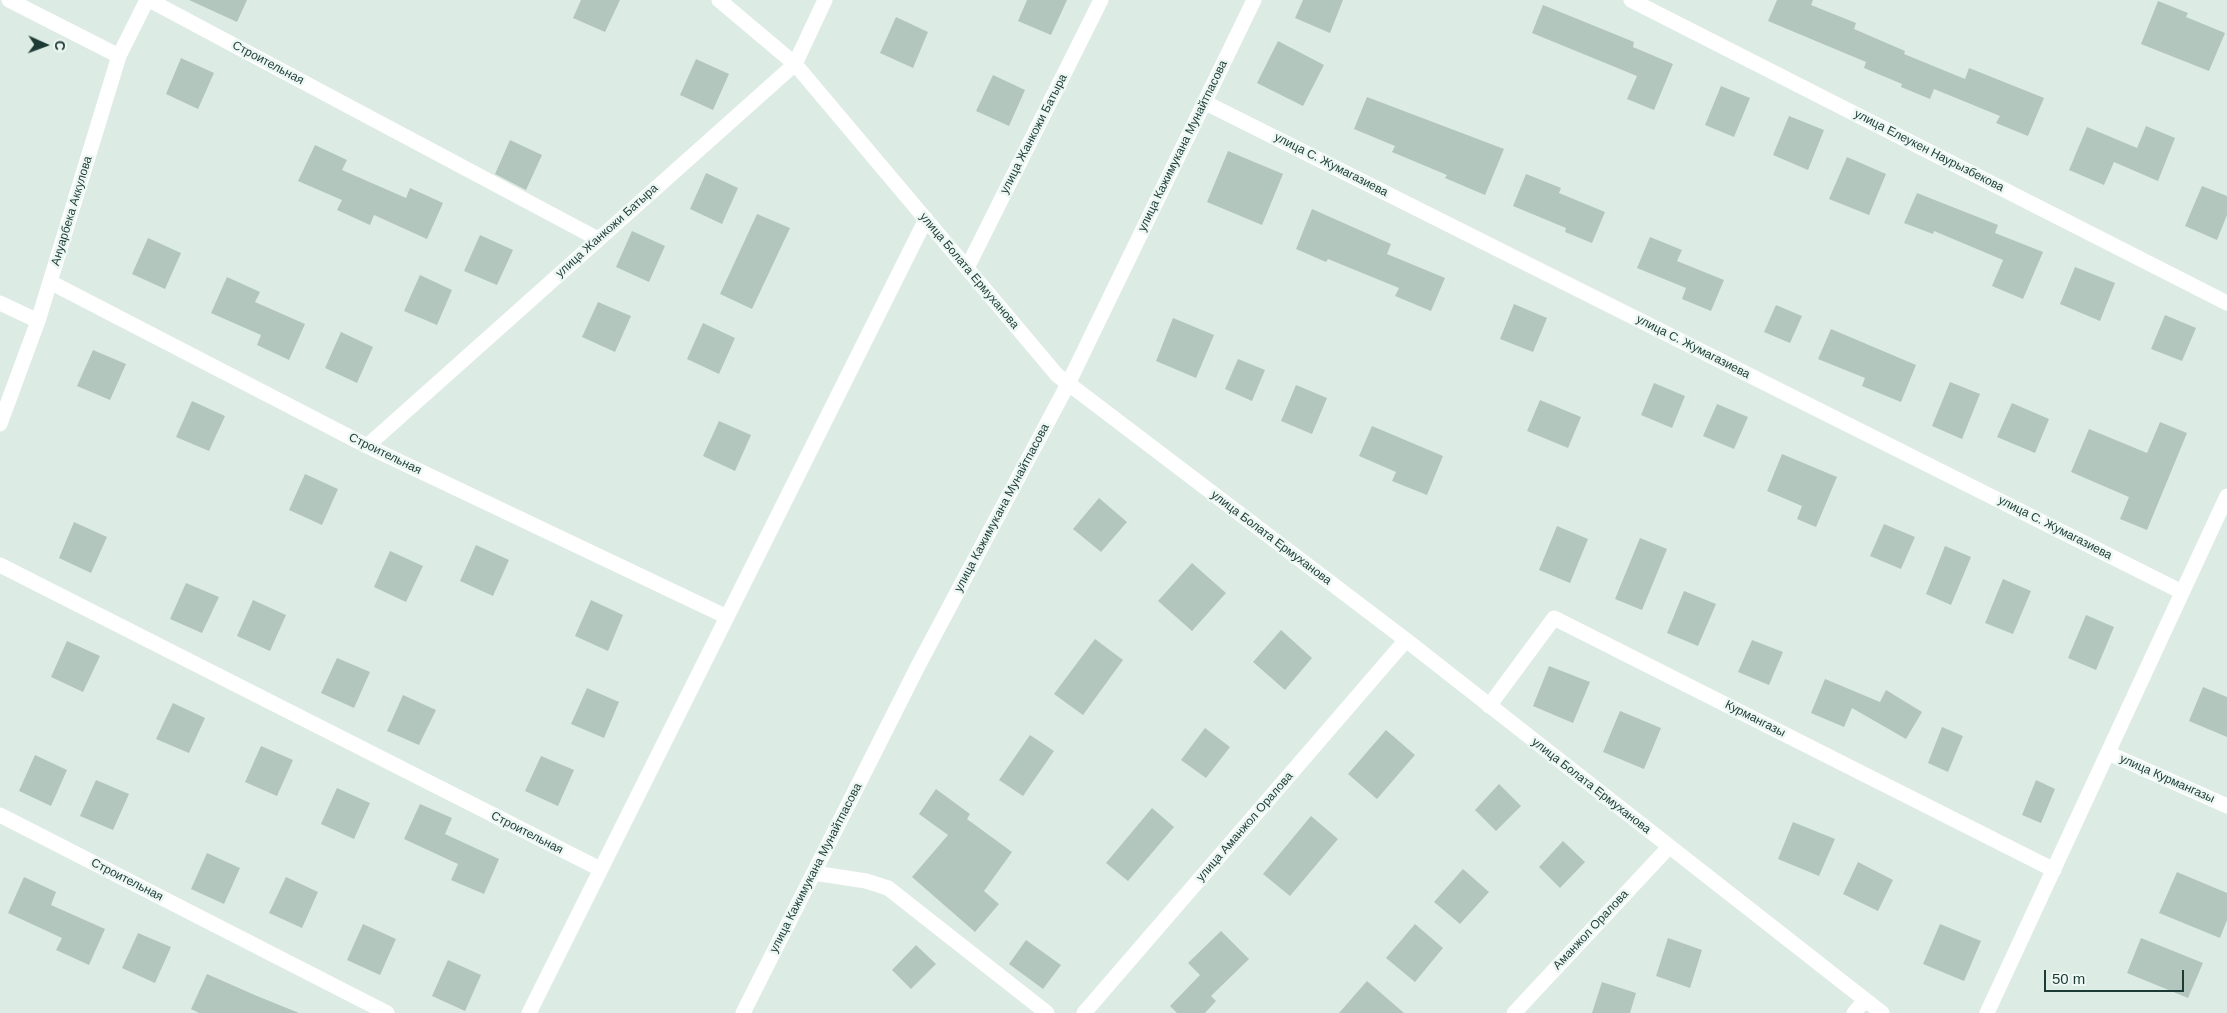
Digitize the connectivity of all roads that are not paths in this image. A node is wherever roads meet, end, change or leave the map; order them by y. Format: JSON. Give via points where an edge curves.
{"nodes":[{"id":1,"x":10,"y":0,"type":"edge"},
{"id":2,"x":148,"y":0,"type":"edge"},
{"id":3,"x":719,"y":0,"type":"edge"},
{"id":4,"x":825,"y":0,"type":"edge"},
{"id":5,"x":1101,"y":0,"type":"edge"},
{"id":6,"x":1254,"y":0,"type":"edge"},
{"id":7,"x":1631,"y":0,"type":"edge"},
{"id":8,"x":119,"y":56,"type":"junction"},
{"id":9,"x":795,"y":64,"type":"junction"},
{"id":10,"x":1204,"y":102,"type":"junction"},
{"id":11,"x":926,"y":219,"type":"junction"},
{"id":12,"x":598,"y":239,"type":"junction"},
{"id":13,"x":967,"y":268,"type":"junction"},
{"id":14,"x":50,"y":282,"type":"junction"},
{"id":15,"x":0,"y":303,"type":"edge"},
{"id":16,"x":2227,"y":303,"type":"edge"},
{"id":17,"x":38,"y":321,"type":"junction"},
{"id":18,"x":1068,"y":384,"type":"junction"},
{"id":19,"x":0,"y":424,"type":"edge"},
{"id":20,"x":367,"y":446,"type":"junction"},
{"id":21,"x":2227,"y":496,"type":"edge"},
{"id":22,"x":0,"y":565,"type":"edge"},
{"id":23,"x":2182,"y":592,"type":"junction"},
{"id":24,"x":725,"y":616,"type":"junction"},
{"id":25,"x":1406,"y":640,"type":"junction"},
{"id":26,"x":1490,"y":706,"type":"junction"},
{"id":27,"x":2108,"y":753,"type":"junction"},
{"id":28,"x":2227,"y":806,"type":"edge"},
{"id":29,"x":0,"y":815,"type":"edge"},
{"id":30,"x":1669,"y":847,"type":"junction"},
{"id":31,"x":600,"y":869,"type":"junction"},
{"id":32,"x":2054,"y":870,"type":"junction"},
{"id":33,"x":814,"y":873,"type":"junction"},
{"id":34,"x":1864,"y":1001,"type":"junction"},
{"id":35,"x":387,"y":1013,"type":"edge"},
{"id":36,"x":529,"y":1013,"type":"edge"},
{"id":37,"x":743,"y":1013,"type":"edge"},
{"id":38,"x":1047,"y":1013,"type":"edge"},
{"id":39,"x":1084,"y":1013,"type":"edge"},
{"id":40,"x":1514,"y":1013,"type":"edge"},
{"id":41,"x":1854,"y":1013,"type":"edge"},
{"id":42,"x":1882,"y":1013,"type":"edge"},
{"id":43,"x":1987,"y":1013,"type":"edge"}],
"edges":[{"from":1,"to":8,"type":"street"},
{"from":2,"to":8,"type":"street","name":"Ануарбека Аккулова"},
{"from":2,"to":12,"type":"street","name":"Строительная"},
{"from":3,"to":9,"type":"street","name":"улица Болата Ермуханова"},
{"from":4,"to":9,"type":"street","name":"улица Жанкожи Батыра"},
{"from":5,"to":13,"type":"street","name":"улица Жанкожи Батыра"},
{"from":6,"to":10,"type":"street","name":"улица Кажимукана Мунайтпасова"},
{"from":7,"to":16,"type":"street","name":"улица Елеукен Наурызбекова"},
{"from":8,"to":14,"type":"street","name":"Ануарбека Аккулова"},
{"from":9,"to":11,"type":"street","name":"улица Болата Ермуханова"},
{"from":9,"to":12,"type":"street","name":"улица Жанкожи Батыра"},
{"from":10,"to":18,"type":"street","name":"улица Кажимукана Мунайтпасова"},
{"from":10,"to":23,"type":"street","name":"улица С. Жумагазиева"},
{"from":11,"to":13,"type":"street","name":"улица Болата Ермуханова"},
{"from":11,"to":24,"type":"street"},
{"from":12,"to":20,"type":"street","name":"улица Жанкожи Батыра"},
{"from":13,"to":18,"type":"street","name":"улица Болата Ермуханова"},
{"from":14,"to":17,"type":"street","name":"Ануарбека Аккулова"},
{"from":14,"to":20,"type":"street","name":"Строительная"},
{"from":15,"to":17,"type":"street"},
{"from":17,"to":19,"type":"street","name":"Ануарбека Аккулова"},
{"from":18,"to":25,"type":"street","name":"улица Болата Ермуханова"},
{"from":18,"to":33,"type":"street","name":"улица Кажимукана Мунайтпасова","via":[[918,666]]},
{"from":20,"to":24,"type":"street","name":"Строительная"},
{"from":21,"to":23,"type":"street"},
{"from":22,"to":31,"type":"street","name":"Строительная"},
{"from":23,"to":27,"type":"street"},
{"from":24,"to":31,"type":"street"},
{"from":25,"to":26,"type":"street","name":"улица Болата Ермуханова"},
{"from":25,"to":39,"type":"street","name":"улица Аманжол Оралова"},
{"from":26,"to":30,"type":"street","name":"улица Болата Ермуханова"},
{"from":26,"to":32,"type":"street","name":"Курмангазы","via":[[1554,618]]},
{"from":27,"to":28,"type":"street","name":"улица Курмангазы"},
{"from":27,"to":32,"type":"street"},
{"from":29,"to":35,"type":"street","name":"Строительная"},
{"from":30,"to":34,"type":"street","name":"улица Болата Ермуханова"},
{"from":30,"to":40,"type":"street","name":"Аманжол Оралова"},
{"from":31,"to":36,"type":"street"},
{"from":32,"to":43,"type":"street"},
{"from":33,"to":37,"type":"street","name":"улица Кажимукана Мунайтпасова"},
{"from":33,"to":38,"type":"street","via":[[888,888]]},
{"from":34,"to":41,"type":"street"},
{"from":34,"to":42,"type":"street","name":"улица Болата Ермуханова"}]}
